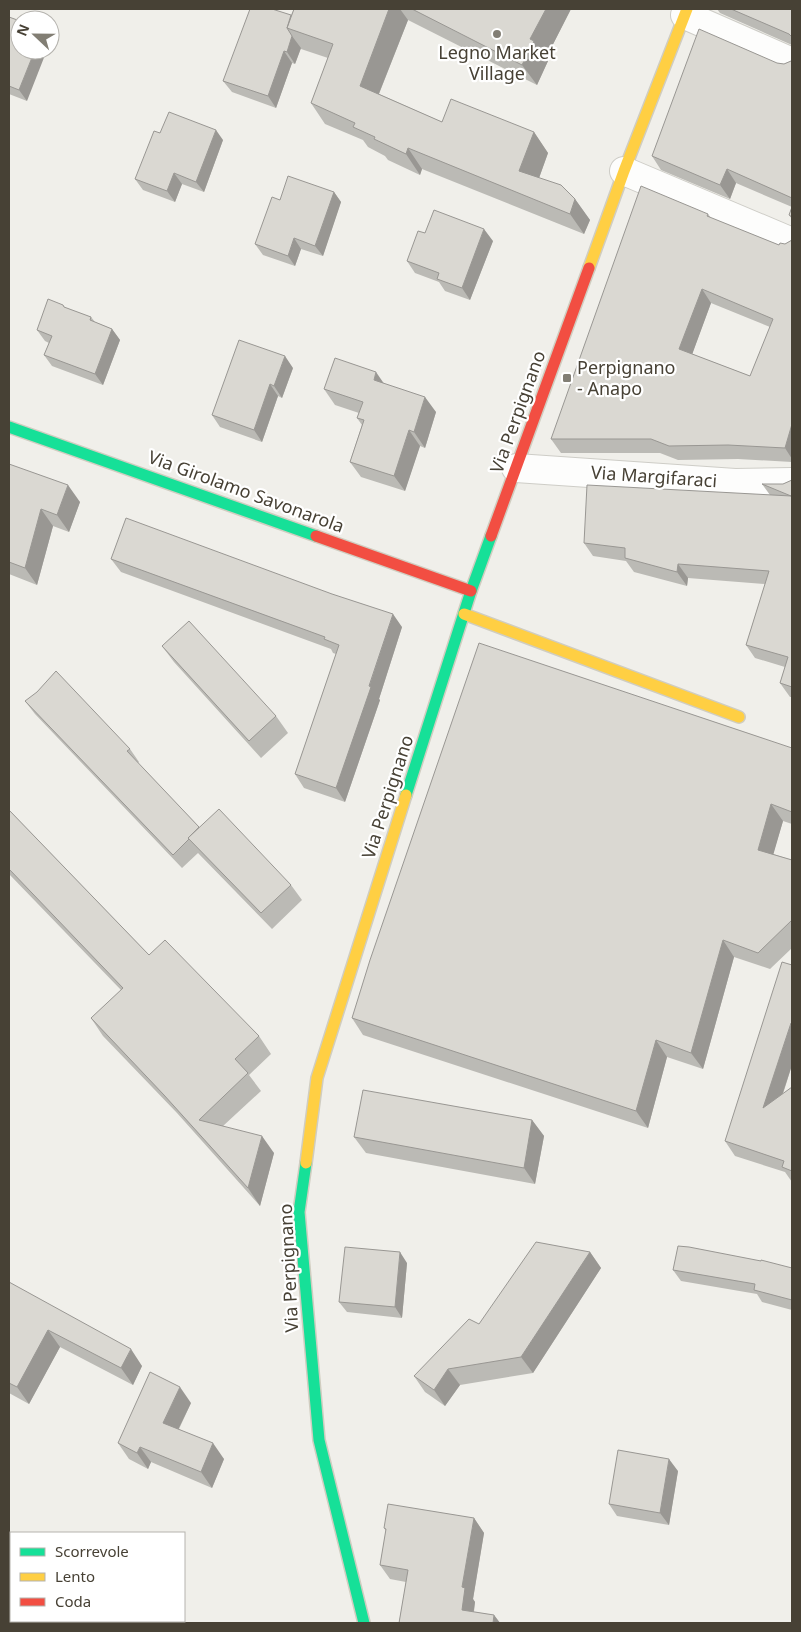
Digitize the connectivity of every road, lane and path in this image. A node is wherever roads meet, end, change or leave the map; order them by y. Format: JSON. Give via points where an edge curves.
{"nodes":[{"id":1,"x":686,"y":12,"type":"edge"},
{"id":2,"x":792,"y":62,"type":"edge"},
{"id":3,"x":624,"y":171,"type":"junction"},
{"id":4,"x":792,"y":242,"type":"edge"},
{"id":5,"x":9,"y":426,"type":"edge"},
{"id":6,"x":516,"y":468,"type":"junction"},
{"id":7,"x":792,"y":482,"type":"edge"},
{"id":8,"x":471,"y":591,"type":"junction"},
{"id":9,"x":464,"y":614,"type":"junction"},
{"id":10,"x":739,"y":717,"type":"dead end"},
{"id":11,"x":364,"y":1623,"type":"edge"}],
"edges":[{"from":1,"to":2,"type":"street"},
{"from":1,"to":3,"type":"street","name":"Via Perpignano"},
{"from":3,"to":4,"type":"street"},
{"from":3,"to":6,"type":"street","name":"Via Perpignano"},
{"from":5,"to":8,"type":"street","name":"Via Girolamo Savonarola"},
{"from":6,"to":7,"type":"street","name":"Via Margifaraci","via":[[735,483]]},
{"from":6,"to":8,"type":"street","name":"Via Perpignano"},
{"from":8,"to":9,"type":"street","name":"Via Perpignano"},
{"from":9,"to":10,"type":"street"},
{"from":9,"to":11,"type":"street","name":"Via Perpignano","via":[[317,1078],[300,1212],[319,1440]]}]}
